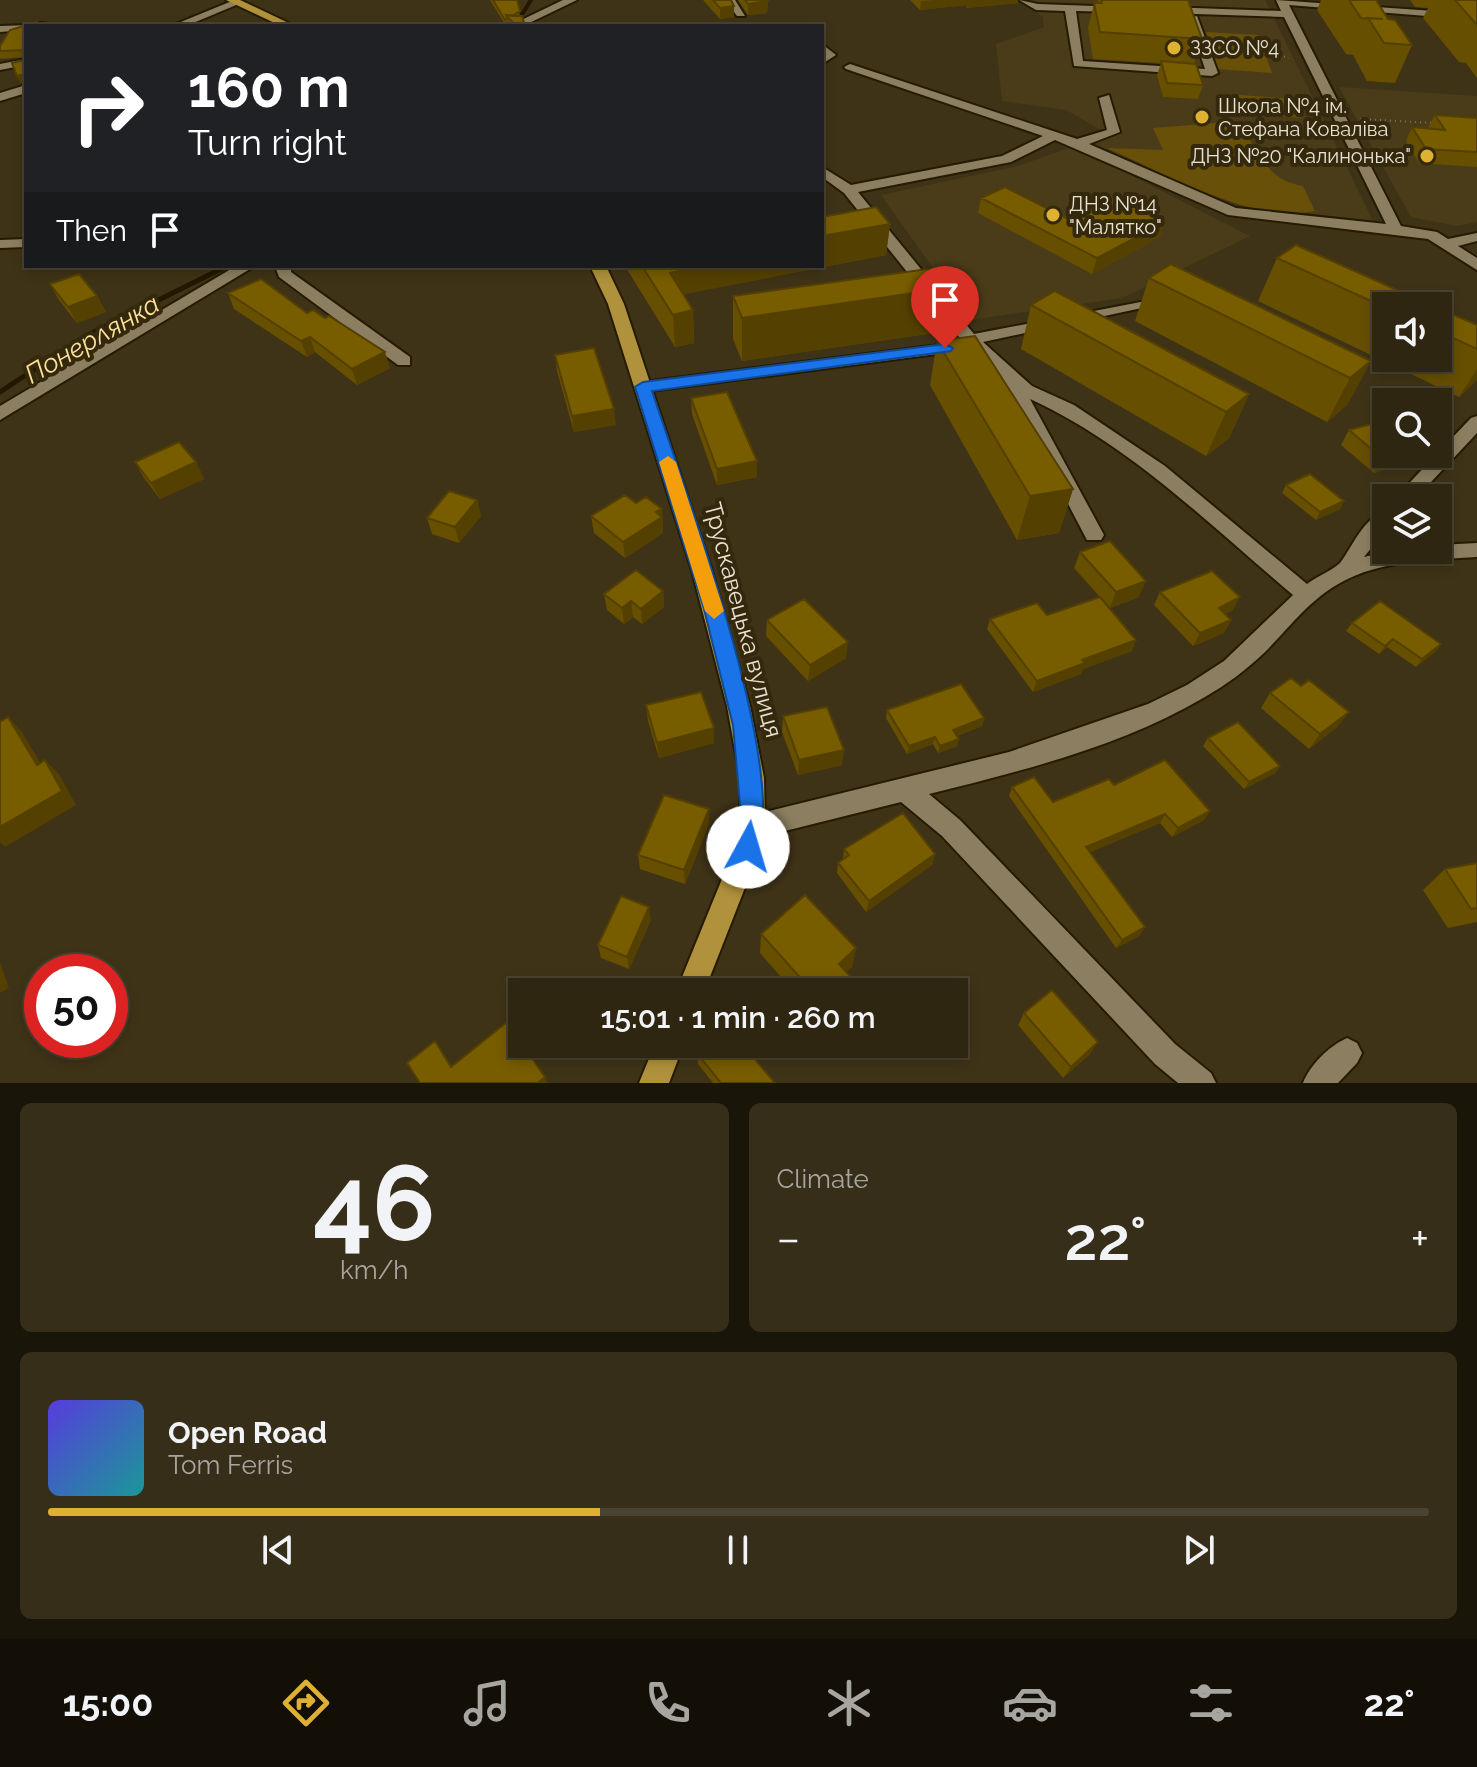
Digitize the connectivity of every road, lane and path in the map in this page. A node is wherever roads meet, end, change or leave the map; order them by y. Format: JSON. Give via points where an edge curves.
{"nodes":[{"id":1,"x":572,"y":0,"type":"edge"},
{"id":2,"x":730,"y":0,"type":"edge"},
{"id":3,"x":1024,"y":0,"type":"edge"},
{"id":4,"x":234,"y":2,"type":"edge"},
{"id":5,"x":1284,"y":5,"type":"edge"},
{"id":6,"x":1070,"y":8,"type":"junction"},
{"id":7,"x":1362,"y":8,"type":"junction"},
{"id":8,"x":1130,"y":9,"type":"edge"},
{"id":9,"x":1160,"y":10,"type":"edge"},
{"id":10,"x":1190,"y":11,"type":"junction"},
{"id":11,"x":741,"y":14,"type":"dead end"},
{"id":12,"x":1462,"y":16,"type":"junction"},
{"id":13,"x":1477,"y":17,"type":"edge"},
{"id":14,"x":1369,"y":20,"type":"edge"},
{"id":15,"x":179,"y":24,"type":"edge"},
{"id":16,"x":285,"y":24,"type":"edge"},
{"id":17,"x":518,"y":24,"type":"edge"},
{"id":18,"x":24,"y":27,"type":"edge"},
{"id":19,"x":1196,"y":28,"type":"junction"},
{"id":20,"x":0,"y":29,"type":"edge"},
{"id":21,"x":1477,"y":31,"type":"edge"},
{"id":22,"x":1293,"y":57,"type":"dead end"},
{"id":23,"x":24,"y":62,"type":"edge"},
{"id":24,"x":0,"y":67,"type":"edge"},
{"id":25,"x":850,"y":67,"type":"dead end"},
{"id":26,"x":24,"y":90,"type":"edge"},
{"id":27,"x":0,"y":97,"type":"edge"},
{"id":28,"x":1105,"y":98,"type":"dead end"},
{"id":29,"x":1343,"y":117,"type":"junction"},
{"id":30,"x":1447,"y":124,"type":"edge"},
{"id":31,"x":1051,"y":137,"type":"junction"},
{"id":32,"x":1077,"y":143,"type":"junction"},
{"id":33,"x":824,"y":172,"type":"edge"},
{"id":34,"x":849,"y":190,"type":"junction"},
{"id":35,"x":1396,"y":229,"type":"junction"},
{"id":36,"x":1477,"y":237,"type":"edge"},
{"id":37,"x":24,"y":243,"type":"edge"},
{"id":38,"x":0,"y":244,"type":"edge"},
{"id":39,"x":1445,"y":244,"type":"junction"},
{"id":40,"x":1477,"y":265,"type":"edge"},
{"id":41,"x":244,"y":268,"type":"edge"},
{"id":42,"x":283,"y":268,"type":"edge"},
{"id":43,"x":599,"y":268,"type":"edge"},
{"id":44,"x":1145,"y":303,"type":"dead end"},
{"id":45,"x":1051,"y":324,"type":"junction"},
{"id":46,"x":1078,"y":339,"type":"edge"},
{"id":47,"x":973,"y":342,"type":"junction"},
{"id":48,"x":404,"y":361,"type":"dead end"},
{"id":49,"x":1007,"y":371,"type":"junction"},
{"id":50,"x":643,"y":387,"type":"junction"},
{"id":51,"x":0,"y":414,"type":"edge"},
{"id":52,"x":1477,"y":422,"type":"edge"},
{"id":53,"x":1418,"y":484,"type":"edge"},
{"id":54,"x":1372,"y":533,"type":"edge"},
{"id":55,"x":1094,"y":535,"type":"dead end"},
{"id":56,"x":1477,"y":550,"type":"edge"},
{"id":57,"x":1345,"y":571,"type":"junction"},
{"id":58,"x":1307,"y":595,"type":"junction"},
{"id":59,"x":903,"y":788,"type":"junction"},
{"id":60,"x":753,"y":827,"type":"junction"},
{"id":61,"x":695,"y":978,"type":"edge"},
{"id":62,"x":1347,"y":1053,"type":"dead end"},
{"id":63,"x":664,"y":1058,"type":"edge"},
{"id":64,"x":654,"y":1083,"type":"edge"},
{"id":65,"x":1201,"y":1083,"type":"edge"},
{"id":66,"x":1318,"y":1083,"type":"edge"}],
"edges":[{"from":1,"to":17,"type":"street"},
{"from":2,"to":11,"type":"street"},
{"from":3,"to":6,"type":"street","via":[[1036,7]]},
{"from":4,"to":15,"type":"street"},
{"from":4,"to":16,"type":"main road"},
{"from":5,"to":7,"type":"street"},
{"from":5,"to":10,"type":"street"},
{"from":5,"to":29,"type":"street"},
{"from":6,"to":8,"type":"street"},
{"from":6,"to":19,"type":"street","via":[[1078,64],[1212,73]]},
{"from":7,"to":12,"type":"street"},
{"from":7,"to":14,"type":"street"},
{"from":9,"to":10,"type":"street"},
{"from":10,"to":19,"type":"street"},
{"from":12,"to":13,"type":"street"},
{"from":12,"to":21,"type":"street"},
{"from":18,"to":20,"type":"street"},
{"from":19,"to":22,"type":"path"},
{"from":23,"to":24,"type":"street"},
{"from":25,"to":31,"type":"street"},
{"from":26,"to":27,"type":"street"},
{"from":28,"to":32,"type":"street","via":[[1114,132]]},
{"from":29,"to":30,"type":"path"},
{"from":29,"to":35,"type":"street"},
{"from":31,"to":32,"type":"street"},
{"from":31,"to":34,"type":"street","via":[[1006,159]]},
{"from":32,"to":35,"type":"street","via":[[1233,212]]},
{"from":33,"to":34,"type":"street"},
{"from":34,"to":47,"type":"street"},
{"from":35,"to":39,"type":"street","via":[[1432,235]]},
{"from":36,"to":39,"type":"street"},
{"from":37,"to":38,"type":"street"},
{"from":39,"to":40,"type":"street"},
{"from":41,"to":51,"type":"street"},
{"from":42,"to":48,"type":"street","via":[[284,274]]},
{"from":43,"to":50,"type":"main road","name":"Трускавецька вулиця"},
{"from":44,"to":45,"type":"street"},
{"from":45,"to":46,"type":"street"},
{"from":45,"to":47,"type":"street"},
{"from":47,"to":49,"type":"street"},
{"from":47,"to":50,"type":"street"},
{"from":49,"to":55,"type":"street"},
{"from":49,"to":58,"type":"street","via":[[1026,390],[1068,409],[1158,471]]},
{"from":50,"to":60,"type":"main road","name":"Трускавецька вулиця","via":[[714,609],[743,725]]},
{"from":52,"to":53,"type":"street"},
{"from":54,"to":57,"type":"street"},
{"from":56,"to":57,"type":"street","via":[[1375,562]]},
{"from":57,"to":58,"type":"street"},
{"from":58,"to":59,"type":"street","via":[[1252,652],[1156,711],[1019,759]]},
{"from":59,"to":60,"type":"street"},
{"from":59,"to":65,"type":"street","via":[[951,828],[1165,1054]]},
{"from":60,"to":61,"type":"main road","name":"Трускавецька вулиця"},
{"from":62,"to":66,"type":"street"},
{"from":63,"to":64,"type":"main road"}]}
